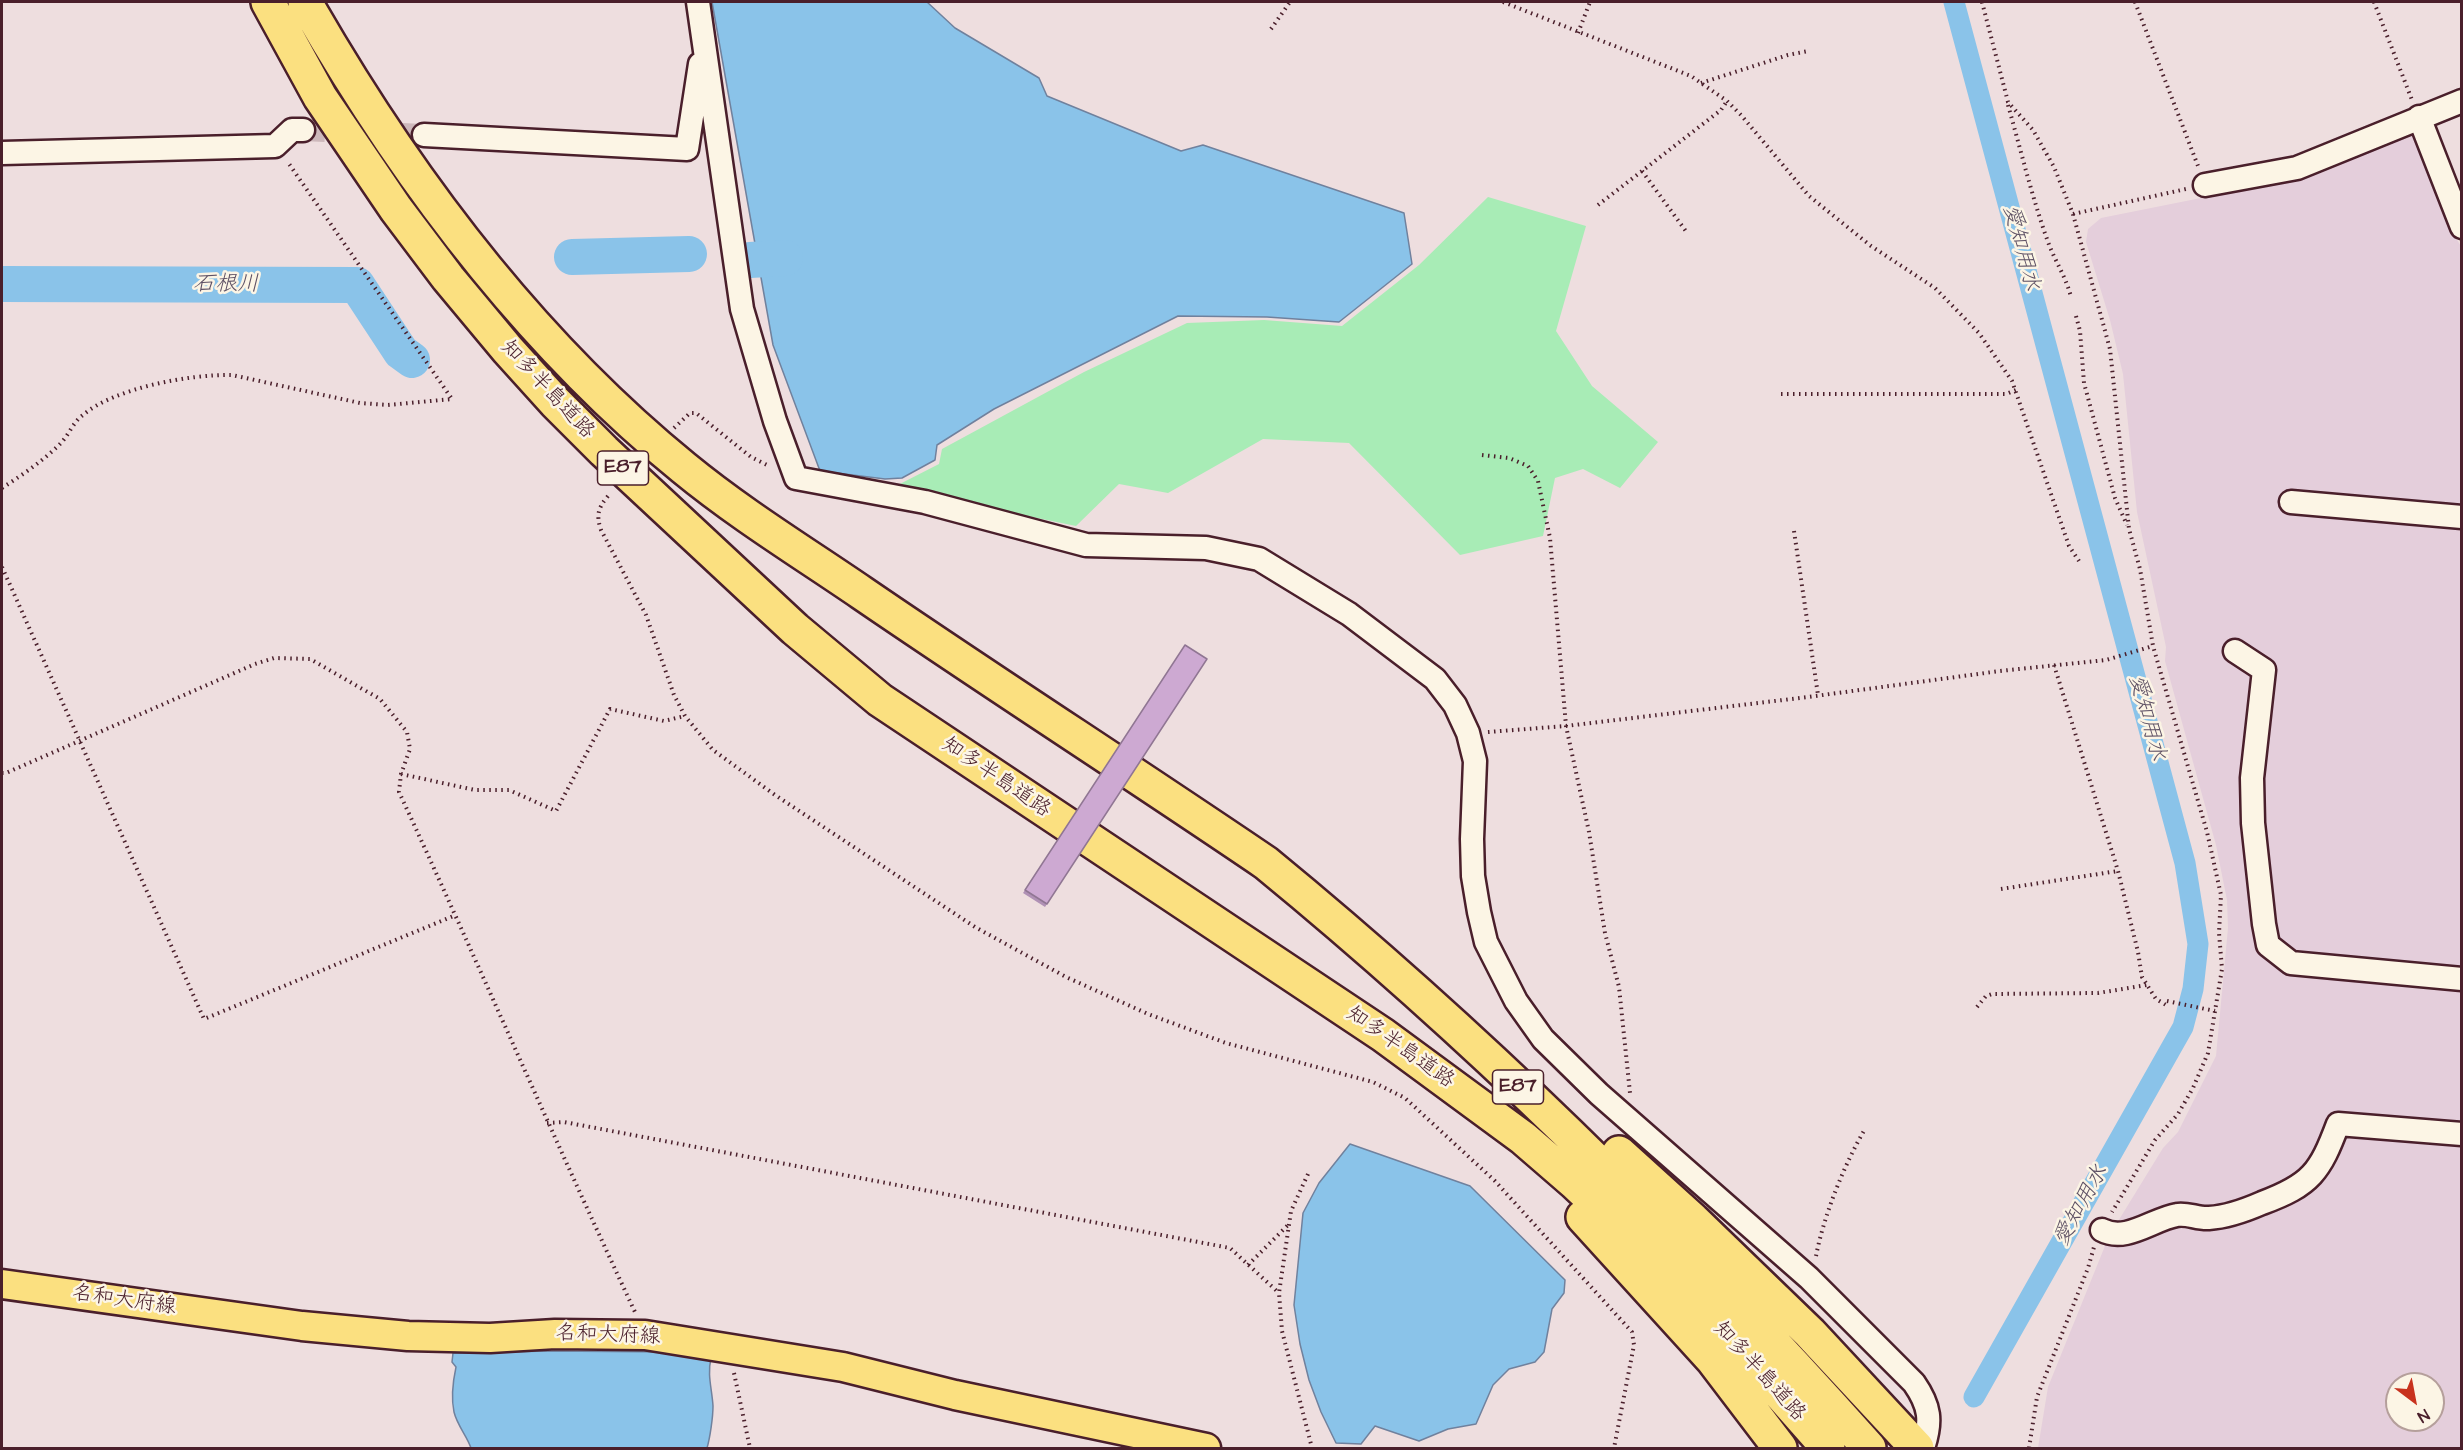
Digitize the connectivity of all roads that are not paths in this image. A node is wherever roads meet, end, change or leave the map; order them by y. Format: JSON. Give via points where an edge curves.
{"nodes":[{"id":1,"x":268,"y":2,"type":"edge"},
{"id":2,"x":305,"y":2,"type":"edge"},
{"id":3,"x":698,"y":2,"type":"edge"},
{"id":4,"x":706,"y":55,"type":"junction"},
{"id":5,"x":2462,"y":101,"type":"edge"},
{"id":6,"x":2419,"y":117,"type":"junction"},
{"id":7,"x":303,"y":130,"type":"tunnel mouth"},
{"id":8,"x":424,"y":135,"type":"tunnel mouth"},
{"id":9,"x":2,"y":153,"type":"edge"},
{"id":10,"x":2205,"y":185,"type":"road end"},
{"id":11,"x":2462,"y":227,"type":"edge"},
{"id":12,"x":2291,"y":502,"type":"dead end"},
{"id":13,"x":2462,"y":517,"type":"edge"},
{"id":14,"x":2235,"y":651,"type":"dead end"},
{"id":15,"x":2462,"y":979,"type":"edge"},
{"id":16,"x":1475,"y":1047,"type":"junction"},
{"id":17,"x":1476,"y":1102,"type":"junction"},
{"id":18,"x":2462,"y":1134,"type":"edge"},
{"id":19,"x":2102,"y":1230,"type":"dead end"},
{"id":20,"x":2,"y":1284,"type":"edge"},
{"id":21,"x":1913,"y":1442,"type":"edge"},
{"id":22,"x":1206,"y":1449,"type":"edge"},
{"id":23,"x":1780,"y":1449,"type":"edge"},
{"id":24,"x":1828,"y":1449,"type":"edge"},
{"id":25,"x":1869,"y":1449,"type":"edge"}],
"edges":[{"from":1,"to":17,"type":"highway","name":"知多半島道路","number":"E87","via":[[320,97],[396,209],[508,350],[604,451],[795,628],[880,700],[1383,1035]]},
{"from":2,"to":16,"type":"highway","name":"知多半島道路","number":"E87","via":[[349,78],[477,257],[583,375],[658,445],[722,497],[924,636],[1266,863]]},
{"from":3,"to":4,"type":"street"},
{"from":4,"to":8,"type":"street","via":[[699,66],[687,149]]},
{"from":4,"to":21,"type":"street","via":[[742,309],[796,478],[926,502],[1086,545],[1206,548],[1259,559],[1349,614],[1435,679],[1455,705],[1468,733],[1475,761],[1473,876],[1486,942],[1516,1001],[1544,1039],[1629,1120],[1809,1278],[1914,1383],[1925,1400],[1930,1424]]},
{"from":5,"to":6,"type":"street"},
{"from":6,"to":10,"type":"street","via":[[2297,168]]},
{"from":6,"to":11,"type":"street"},
{"from":7,"to":9,"type":"street","via":[[292,130],[275,146]]},
{"from":12,"to":13,"type":"street"},
{"from":14,"to":15,"type":"street","via":[[2264,670],[2252,778],[2253,823],[2268,945],[2291,963]]},
{"from":16,"to":21,"type":"highway","via":[[1579,1117],[1810,1333]]},
{"from":16,"to":25,"type":"highway","name":"知多半島道路","number":"E87","via":[[1690,1254]]},
{"from":17,"to":23,"type":"highway","via":[[1713,1360]]},
{"from":17,"to":24,"type":"highway","name":"知多半島道路","number":"E87","via":[[1575,1183],[1628,1233],[1761,1372]]},
{"from":18,"to":19,"type":"street","via":[[2338,1124],[2326,1155],[2309,1179],[2292,1192],[2248,1209],[2208,1218],[2177,1215],[2121,1233]]},
{"from":20,"to":22,"type":"main road","name":"名和大府線","via":[[302,1326],[408,1336],[645,1335],[843,1367]]}]}
